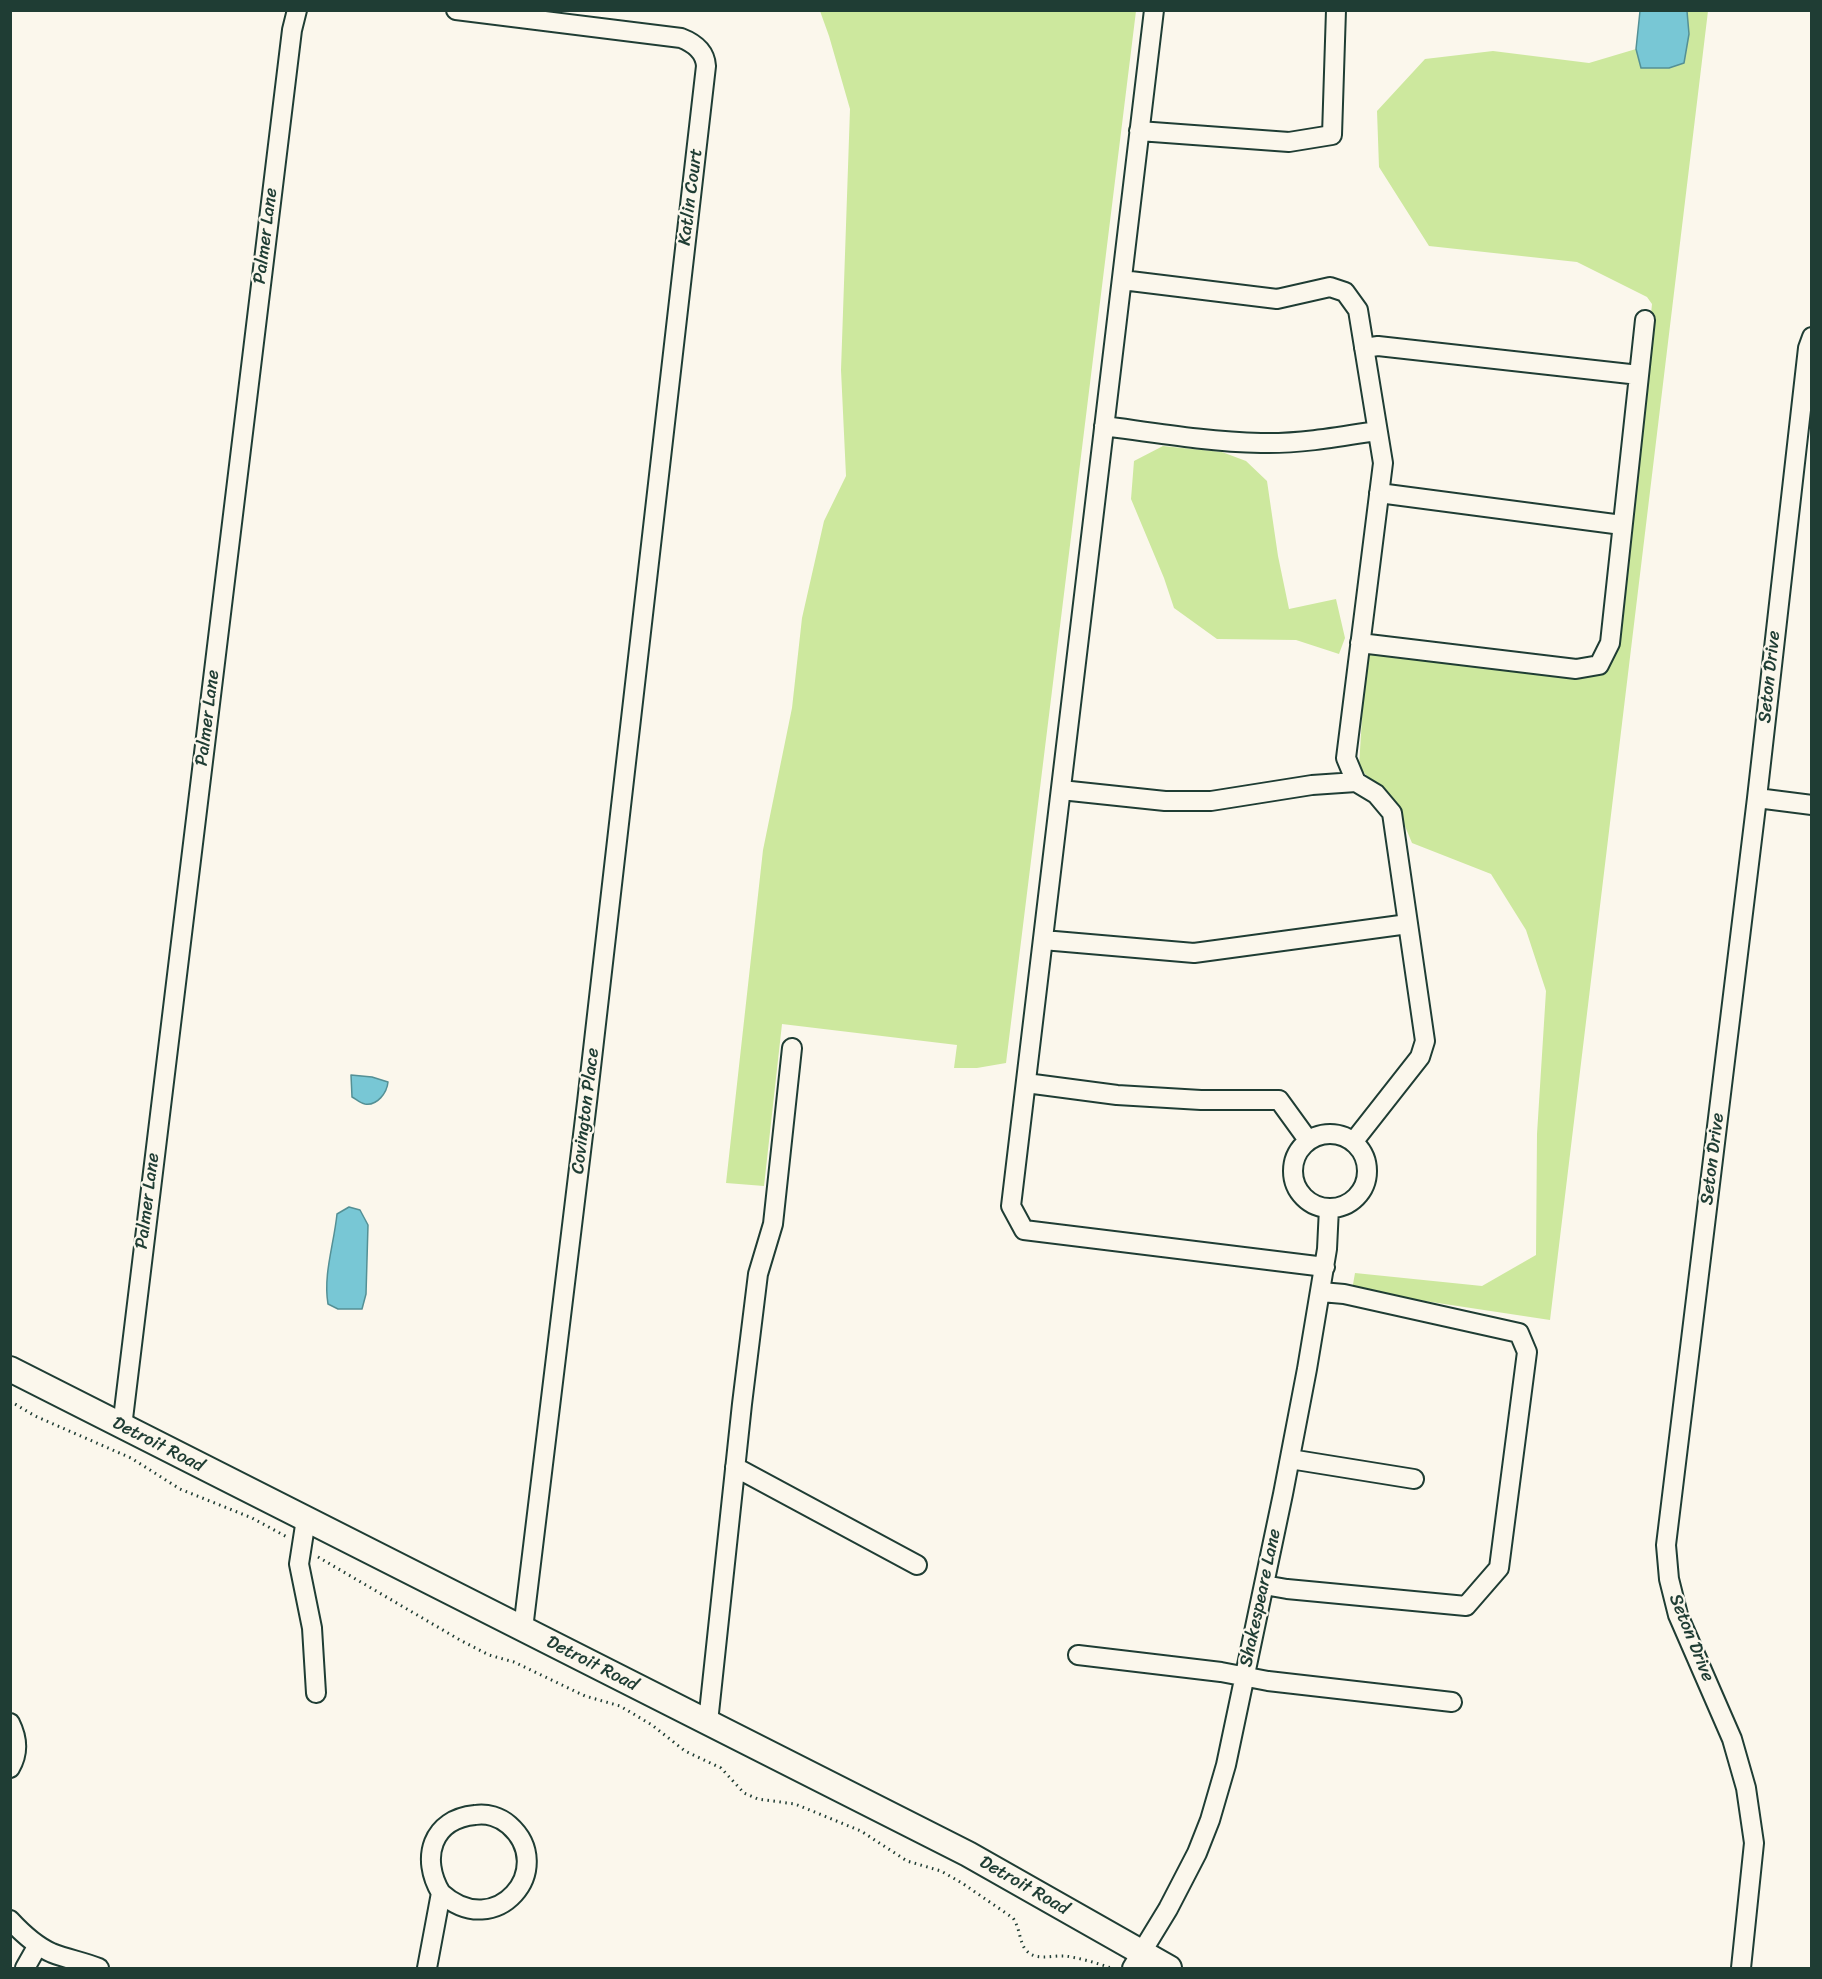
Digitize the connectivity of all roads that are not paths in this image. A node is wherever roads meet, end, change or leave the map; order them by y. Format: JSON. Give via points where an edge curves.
{"nodes":[{"id":1,"x":297,"y":10,"type":"edge"},
{"id":2,"x":456,"y":10,"type":"edge"},
{"id":3,"x":1154,"y":10,"type":"edge"},
{"id":4,"x":1336,"y":10,"type":"edge"},
{"id":5,"x":1139,"y":131,"type":"junction"},
{"id":6,"x":1122,"y":280,"type":"junction"},
{"id":7,"x":1645,"y":320,"type":"dead end"},
{"id":8,"x":1812,"y":337,"type":"edge"},
{"id":9,"x":1364,"y":348,"type":"junction"},
{"id":10,"x":1639,"y":375,"type":"junction"},
{"id":11,"x":1104,"y":426,"type":"junction"},
{"id":12,"x":1377,"y":431,"type":"junction"},
{"id":13,"x":1379,"y":493,"type":"junction"},
{"id":14,"x":1622,"y":525,"type":"junction"},
{"id":15,"x":645,"y":593,"type":"joint"},
{"id":16,"x":1360,"y":643,"type":"junction"},
{"id":17,"x":1356,"y":782,"type":"junction"},
{"id":18,"x":1061,"y":790,"type":"junction"},
{"id":19,"x":1757,"y":798,"type":"junction"},
{"id":20,"x":1812,"y":805,"type":"edge"},
{"id":21,"x":1408,"y":924,"type":"junction"},
{"id":22,"x":1043,"y":940,"type":"junction"},
{"id":23,"x":792,"y":1048,"type":"dead end"},
{"id":24,"x":1026,"y":1083,"type":"junction"},
{"id":25,"x":1308,"y":1140,"type":"junction"},
{"id":26,"x":1354,"y":1141,"type":"junction"},
{"id":27,"x":1329,"y":1208,"type":"junction"},
{"id":28,"x":1325,"y":1267,"type":"junction"},
{"id":29,"x":1321,"y":1292,"type":"junction"},
{"id":30,"x":10,"y":1369,"type":"edge"},
{"id":31,"x":122,"y":1427,"type":"junction"},
{"id":32,"x":1290,"y":1459,"type":"junction"},
{"id":33,"x":735,"y":1467,"type":"junction"},
{"id":34,"x":1414,"y":1479,"type":"dead end"},
{"id":35,"x":306,"y":1519,"type":"junction"},
{"id":36,"x":917,"y":1564,"type":"dead end"},
{"id":37,"x":1264,"y":1585,"type":"junction"},
{"id":38,"x":523,"y":1629,"type":"junction"},
{"id":39,"x":1078,"y":1655,"type":"dead end"},
{"id":40,"x":1244,"y":1677,"type":"junction"},
{"id":41,"x":316,"y":1693,"type":"dead end"},
{"id":42,"x":1452,"y":1702,"type":"dead end"},
{"id":43,"x":708,"y":1722,"type":"junction"},
{"id":44,"x":10,"y":1723,"type":"edge"},
{"id":45,"x":10,"y":1768,"type":"edge"},
{"id":46,"x":441,"y":1893,"type":"junction"},
{"id":47,"x":10,"y":1920,"type":"edge"},
{"id":48,"x":39,"y":1945,"type":"junction"},
{"id":49,"x":1136,"y":1961,"type":"edge"},
{"id":50,"x":25,"y":1968,"type":"edge"},
{"id":51,"x":99,"y":1968,"type":"edge"},
{"id":52,"x":427,"y":1968,"type":"edge"},
{"id":53,"x":1169,"y":1968,"type":"edge"},
{"id":54,"x":1741,"y":1968,"type":"edge"}],
"edges":[{"from":1,"to":31,"type":"street","name":"Palmer Lane"},
{"from":2,"to":15,"type":"street","name":"Katlin Court","via":[[681,38],[696,46],[706,60]]},
{"from":3,"to":5,"type":"street"},
{"from":4,"to":5,"type":"street","via":[[1332,135],[1289,142]]},
{"from":5,"to":6,"type":"street"},
{"from":6,"to":9,"type":"street","via":[[1277,299],[1330,287],[1345,292],[1358,310]]},
{"from":6,"to":11,"type":"street"},
{"from":7,"to":10,"type":"street"},
{"from":8,"to":19,"type":"street","name":"Seton Drive"},
{"from":9,"to":10,"type":"street","via":[[1378,346]]},
{"from":9,"to":12,"type":"street"},
{"from":10,"to":14,"type":"street"},
{"from":11,"to":12,"type":"street","via":[[1263,443]]},
{"from":11,"to":18,"type":"street"},
{"from":12,"to":13,"type":"street","via":[[1383,463]]},
{"from":13,"to":14,"type":"street"},
{"from":13,"to":16,"type":"street"},
{"from":14,"to":16,"type":"street","via":[[1610,643],[1599,665],[1576,669]]},
{"from":15,"to":38,"type":"street","name":"Covington Place"},
{"from":16,"to":17,"type":"street","via":[[1346,758]]},
{"from":17,"to":18,"type":"street","via":[[1211,801],[1165,801]]},
{"from":17,"to":21,"type":"street","via":[[1376,794],[1392,813]]},
{"from":18,"to":22,"type":"street"},
{"from":19,"to":20,"type":"street"},
{"from":19,"to":54,"type":"street","name":"Seton Drive","via":[[1666,1545],[1678,1615],[1732,1738],[1746,1788],[1754,1844]]},
{"from":21,"to":22,"type":"street","via":[[1194,953]]},
{"from":21,"to":26,"type":"street","via":[[1425,1041],[1420,1057]]},
{"from":22,"to":24,"type":"street"},
{"from":23,"to":33,"type":"street","via":[[773,1224],[758,1274]]},
{"from":24,"to":25,"type":"street","via":[[1117,1095],[1280,1100]]},
{"from":24,"to":28,"type":"street","via":[[1011,1206],[1024,1230]]},
{"from":25,"to":26,"type":"street","via":[[1331,1134]]},
{"from":25,"to":27,"type":"street","via":[[1296,1157],[1296,1184],[1311,1203]]},
{"from":26,"to":27,"type":"street","via":[[1364,1151],[1368,1172],[1365,1182],[1354,1199]]},
{"from":27,"to":28,"type":"street","name":"Shakespeare Lane"},
{"from":28,"to":29,"type":"street","name":"Shakespeare Lane"},
{"from":29,"to":32,"type":"street","name":"Shakespeare Lane"},
{"from":29,"to":37,"type":"street","via":[[1519,1333],[1527,1352],[1498,1568],[1466,1606]]},
{"from":30,"to":31,"type":"main road","name":"Detroit Road"},
{"from":31,"to":35,"type":"main road","name":"Detroit Road"},
{"from":32,"to":34,"type":"street"},
{"from":32,"to":37,"type":"street","name":"Shakespeare Lane"},
{"from":33,"to":36,"type":"street"},
{"from":33,"to":43,"type":"street"},
{"from":35,"to":38,"type":"main road","name":"Detroit Road"},
{"from":35,"to":41,"type":"street","via":[[299,1564],[312,1628]]},
{"from":37,"to":40,"type":"street","name":"Shakespeare Lane"},
{"from":38,"to":43,"type":"main road","name":"Detroit Road"},
{"from":39,"to":40,"type":"street"},
{"from":40,"to":42,"type":"street"},
{"from":40,"to":49,"type":"street","name":"Shakespeare Lane","via":[[1226,1765],[1202,1842]]},
{"from":43,"to":49,"type":"main road","name":"Detroit Road","via":[[968,1854]]},
{"from":44,"to":45,"type":"street","via":[[16,1748]]},
{"from":46,"to":46,"type":"street","via":[[463,1908],[477,1910],[491,1909],[514,1895],[524,1877],[526,1856],[515,1831],[493,1816],[479,1814],[447,1825],[430,1854],[432,1874]]},
{"from":46,"to":52,"type":"street"},
{"from":47,"to":48,"type":"street"},
{"from":48,"to":50,"type":"street"},
{"from":48,"to":51,"type":"street"},
{"from":49,"to":53,"type":"main road","name":"Detroit Road"}]}
